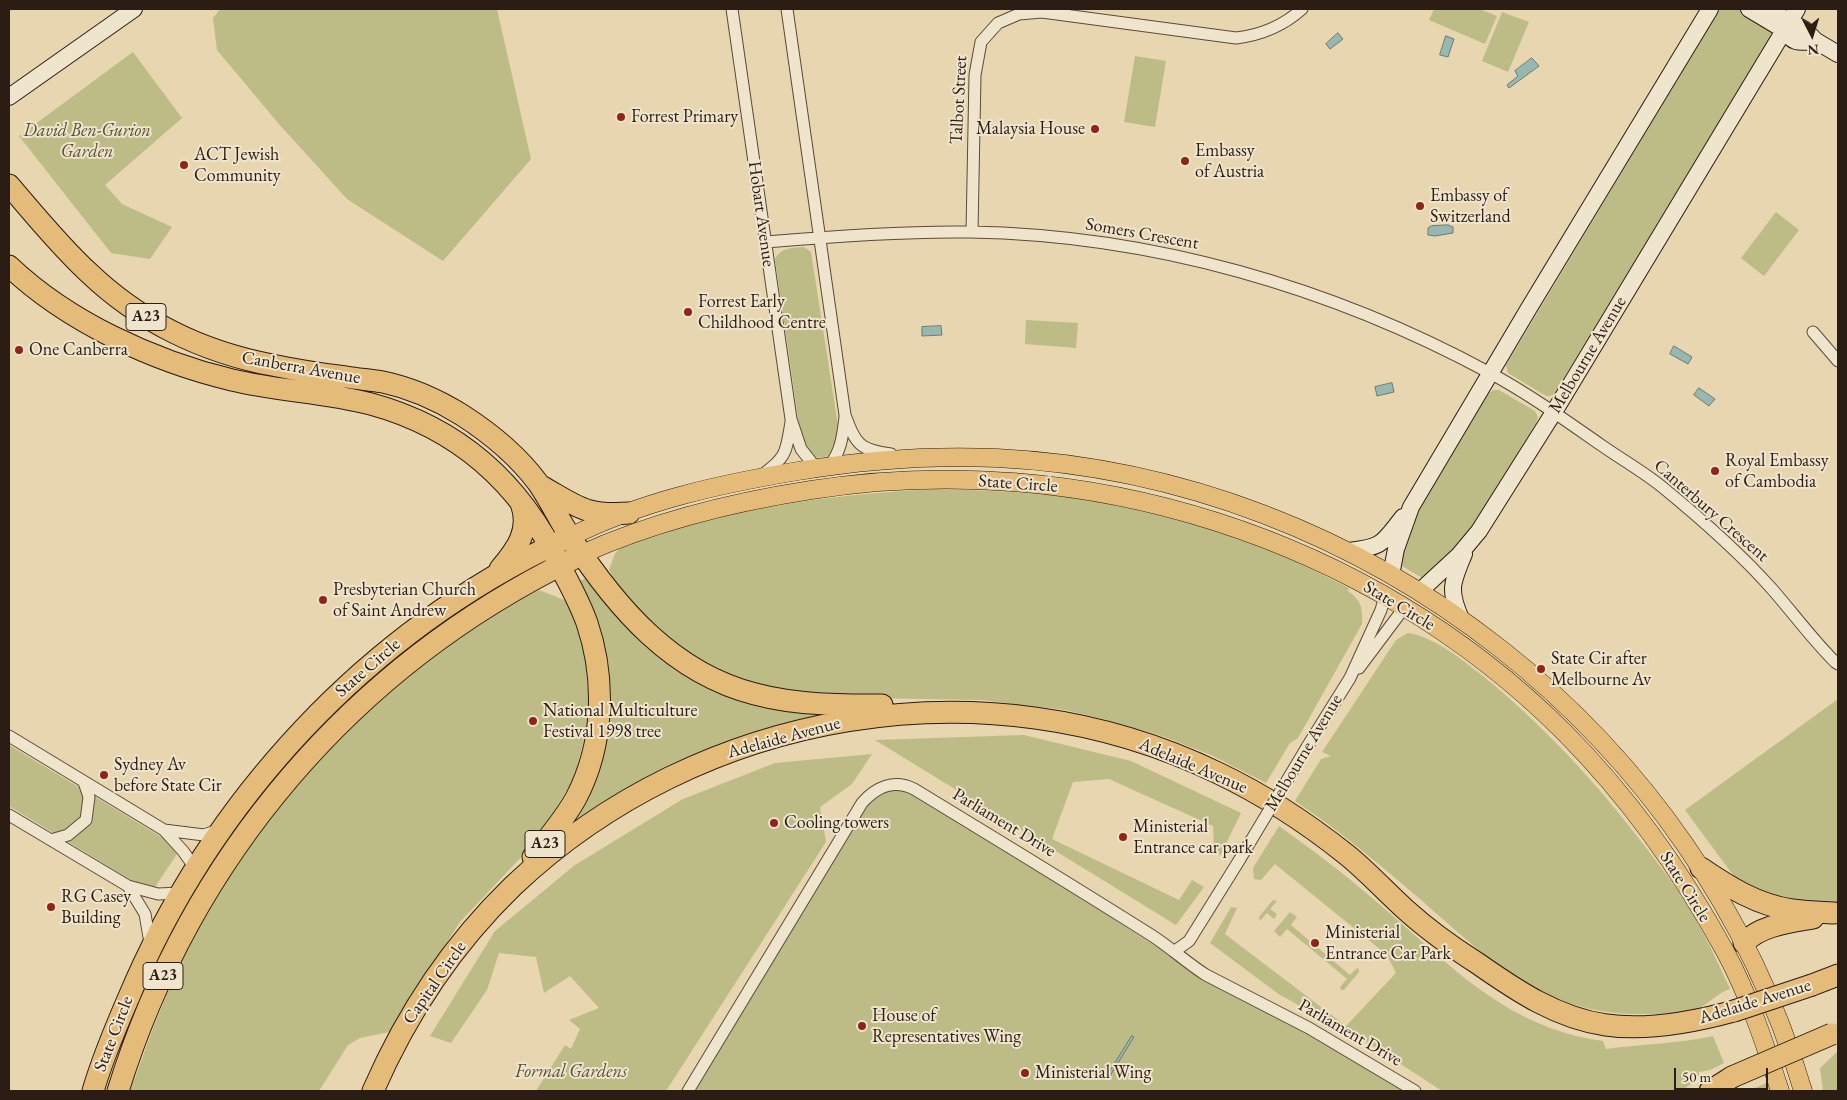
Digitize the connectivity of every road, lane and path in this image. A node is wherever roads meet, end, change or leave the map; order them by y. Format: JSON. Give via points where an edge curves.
{"nodes":[{"id":1,"x":732,"y":9,"type":"edge"},
{"id":2,"x":787,"y":9,"type":"edge"},
{"id":3,"x":1302,"y":9,"type":"edge"},
{"id":4,"x":1710,"y":9,"type":"edge"},
{"id":5,"x":1749,"y":9,"type":"edge"},
{"id":6,"x":1767,"y":9,"type":"edge"},
{"id":7,"x":127,"y":10,"type":"edge"},
{"id":8,"x":1790,"y":20,"type":"edge"},
{"id":9,"x":1838,"y":54,"type":"edge"},
{"id":10,"x":9,"y":97,"type":"edge"},
{"id":11,"x":9,"y":185,"type":"edge"},
{"id":12,"x":972,"y":232,"type":"junction"},
{"id":13,"x":820,"y":238,"type":"junction"},
{"id":14,"x":766,"y":242,"type":"junction"},
{"id":15,"x":9,"y":266,"type":"edge"},
{"id":16,"x":1813,"y":332,"type":"dead end"},
{"id":17,"x":1838,"y":361,"type":"edge"},
{"id":18,"x":1491,"y":374,"type":"junction"},
{"id":19,"x":1554,"y":412,"type":"junction"},
{"id":20,"x":845,"y":415,"type":"junction"},
{"id":21,"x":791,"y":419,"type":"junction"},
{"id":22,"x":922,"y":458,"type":"junction"},
{"id":23,"x":822,"y":469,"type":"junction"},
{"id":24,"x":758,"y":478,"type":"junction"},
{"id":25,"x":538,"y":484,"type":"junction"},
{"id":26,"x":860,"y":484,"type":"junction"},
{"id":27,"x":792,"y":493,"type":"junction"},
{"id":28,"x":520,"y":500,"type":"junction"},
{"id":29,"x":1411,"y":507,"type":"junction"},
{"id":30,"x":629,"y":513,"type":"junction"},
{"id":31,"x":570,"y":537,"type":"junction"},
{"id":32,"x":551,"y":546,"type":"junction"},
{"id":33,"x":1467,"y":547,"type":"junction"},
{"id":34,"x":1349,"y":551,"type":"junction"},
{"id":35,"x":582,"y":554,"type":"junction"},
{"id":36,"x":560,"y":565,"type":"junction"},
{"id":37,"x":1391,"y":575,"type":"junction"},
{"id":38,"x":494,"y":576,"type":"junction"},
{"id":39,"x":1419,"y":592,"type":"junction"},
{"id":40,"x":1385,"y":596,"type":"junction"},
{"id":41,"x":1404,"y":608,"type":"junction"},
{"id":42,"x":1461,"y":619,"type":"junction"},
{"id":43,"x":404,"y":637,"type":"junction"},
{"id":44,"x":419,"y":655,"type":"junction"},
{"id":45,"x":1838,"y":664,"type":"edge"},
{"id":46,"x":1350,"y":678,"type":"junction"},
{"id":47,"x":328,"y":704,"type":"junction"},
{"id":48,"x":1004,"y":715,"type":"junction"},
{"id":49,"x":344,"y":719,"type":"junction"},
{"id":50,"x":9,"y":736,"type":"edge"},
{"id":51,"x":84,"y":782,"type":"junction"},
{"id":52,"x":9,"y":815,"type":"edge"},
{"id":53,"x":224,"y":825,"type":"junction"},
{"id":54,"x":164,"y":830,"type":"junction"},
{"id":55,"x":51,"y":840,"type":"junction"},
{"id":56,"x":195,"y":868,"type":"junction"},
{"id":57,"x":1701,"y":868,"type":"junction"},
{"id":58,"x":128,"y":886,"type":"junction"},
{"id":59,"x":513,"y":886,"type":"junction"},
{"id":60,"x":208,"y":890,"type":"junction"},
{"id":61,"x":180,"y":893,"type":"junction"},
{"id":62,"x":1836,"y":913,"type":"edge"},
{"id":63,"x":1744,"y":942,"type":"junction"},
{"id":64,"x":151,"y":948,"type":"junction"},
{"id":65,"x":1175,"y":951,"type":"junction"},
{"id":66,"x":1838,"y":975,"type":"edge"},
{"id":67,"x":1740,"y":984,"type":"junction"},
{"id":68,"x":1835,"y":1033,"type":"edge"},
{"id":69,"x":93,"y":1091,"type":"edge"},
{"id":70,"x":118,"y":1091,"type":"edge"},
{"id":71,"x":373,"y":1091,"type":"edge"},
{"id":72,"x":688,"y":1091,"type":"edge"},
{"id":73,"x":1415,"y":1091,"type":"edge"},
{"id":74,"x":1710,"y":1091,"type":"edge"},
{"id":75,"x":1780,"y":1091,"type":"edge"},
{"id":76,"x":1803,"y":1091,"type":"edge"}],
"edges":[{"from":1,"to":14,"type":"street","name":"Hobart Avenue"},
{"from":2,"to":13,"type":"street"},
{"from":3,"to":12,"type":"street","name":"Talbot Street","via":[[1290,20],[1263,33],[1236,38],[1042,12],[1020,14],[998,23],[981,42],[976,76]]},
{"from":4,"to":18,"type":"main road","name":"Melbourne Avenue"},
{"from":5,"to":8,"type":"main road"},
{"from":6,"to":8,"type":"main road"},
{"from":7,"to":10,"type":"main road"},
{"from":8,"to":9,"type":"main road"},
{"from":8,"to":19,"type":"main road","name":"Melbourne Avenue"},
{"from":11,"to":25,"type":"highway","name":"Canberra Avenue","number":"A23","via":[[88,272],[122,301],[160,326],[244,359],[386,383],[425,396],[489,434],[521,463]]},
{"from":12,"to":13,"type":"street","name":"Somers Crescent","via":[[877,232]]},
{"from":12,"to":18,"type":"street","name":"Somers Crescent","via":[[1059,237],[1149,250],[1217,265],[1350,307]]},
{"from":13,"to":14,"type":"street","name":"Somers Crescent"},
{"from":13,"to":20,"type":"street"},
{"from":14,"to":21,"type":"street","name":"Hobart Avenue"},
{"from":15,"to":28,"type":"highway","name":"Canberra Avenue","number":"A23","via":[[77,316],[159,358],[232,380],[366,403],[419,421],[468,450]]},
{"from":16,"to":17,"type":"street"},
{"from":18,"to":19,"type":"street","name":"Canterbury Crescent"},
{"from":18,"to":29,"type":"main road","name":"Melbourne Avenue"},
{"from":19,"to":33,"type":"main road","name":"Melbourne Avenue"},
{"from":19,"to":45,"type":"street","name":"Canterbury Crescent","via":[[1660,486],[1702,523],[1771,588]]},
{"from":20,"to":22,"type":"street","via":[[854,438],[863,447],[875,452]]},
{"from":20,"to":23,"type":"street","via":[[840,446],[833,461]]},
{"from":21,"to":23,"type":"street","name":"Hobart Avenue","via":[[801,449]]},
{"from":21,"to":24,"type":"street","name":"Hobart Avenue","via":[[784,455]]},
{"from":22,"to":23,"type":"main road","name":"State Circle"},
{"from":22,"to":34,"type":"main road","name":"State Circle","via":[[999,458],[1055,463],[1165,483],[1272,518]]},
{"from":23,"to":24,"type":"main road","name":"State Circle"},
{"from":23,"to":26,"type":"main road","via":[[842,481]]},
{"from":23,"to":27,"type":"main road","name":"State Circle"},
{"from":24,"to":30,"type":"main road","name":"State Circle","via":[[674,496]]},
{"from":25,"to":30,"type":"highway","via":[[585,510],[604,514]]},
{"from":25,"to":31,"type":"highway","name":"Canberra Avenue","number":"A23"},
{"from":26,"to":27,"type":"main road","name":"State Circle"},
{"from":26,"to":40,"type":"main road","name":"State Circle","via":[[973,480],[1026,483],[1136,499],[1197,515],[1282,545]]},
{"from":27,"to":35,"type":"main road","name":"State Circle","via":[[697,513]]},
{"from":28,"to":32,"type":"highway","name":"Canberra Avenue","number":"A23"},
{"from":28,"to":38,"type":"highway","via":[[525,522],[521,541]]},
{"from":29,"to":34,"type":"main road","via":[[1381,544]]},
{"from":29,"to":37,"type":"main road","name":"Melbourne Avenue","via":[[1396,549]]},
{"from":30,"to":31,"type":"main road","name":"State Circle"},
{"from":31,"to":32,"type":"highway","name":"State Circle"},
{"from":31,"to":35,"type":"highway","name":"Canberra Avenue","number":"A23"},
{"from":32,"to":36,"type":"highway","name":"Canberra Avenue","number":"A23"},
{"from":32,"to":38,"type":"highway","name":"State Circle"},
{"from":33,"to":39,"type":"main road","name":"Melbourne Avenue"},
{"from":33,"to":42,"type":"main road","via":[[1454,577],[1452,591]]},
{"from":34,"to":37,"type":"main road","name":"State Circle"},
{"from":35,"to":36,"type":"highway","name":"State Circle","number":"A23"},
{"from":35,"to":48,"type":"highway","name":"Canberra Avenue","via":[[639,626],[695,670],[728,685],[753,694],[797,702],[976,707]]},
{"from":36,"to":44,"type":"highway","name":"State Circle","number":"A23","via":[[457,627]]},
{"from":36,"to":59,"type":"highway","number":"A23","via":[[592,641],[599,680],[598,724],[589,764],[577,796]]},
{"from":37,"to":39,"type":"main road","name":"State Circle"},
{"from":37,"to":40,"type":"main road","name":"Melbourne Avenue"},
{"from":38,"to":43,"type":"highway","name":"State Circle"},
{"from":39,"to":41,"type":"main road","name":"Melbourne Avenue"},
{"from":39,"to":42,"type":"main road","name":"State Circle"},
{"from":40,"to":41,"type":"main road","name":"State Circle"},
{"from":40,"to":46,"type":"street","name":"Melbourne Avenue"},
{"from":41,"to":46,"type":"street","name":"Melbourne Avenue"},
{"from":41,"to":67,"type":"main road","name":"State Circle","via":[[1481,660],[1523,694],[1600,770],[1667,856],[1726,954]]},
{"from":42,"to":57,"type":"main road","name":"State Circle","via":[[1536,676],[1595,732],[1666,818]]},
{"from":43,"to":44,"type":"highway"},
{"from":43,"to":47,"type":"highway","name":"State Circle"},
{"from":44,"to":49,"type":"highway","name":"State Circle","number":"A23"},
{"from":46,"to":65,"type":"street","name":"Melbourne Avenue","bridge":true,"via":[[1189,941]]},
{"from":47,"to":49,"type":"highway"},
{"from":47,"to":53,"type":"highway","name":"State Circle","via":[[257,782]]},
{"from":48,"to":59,"type":"highway","name":"Adelaide Avenue","via":[[924,712],[870,717],[755,742],[682,771],[613,809]]},
{"from":48,"to":66,"type":"highway","name":"Adelaide Avenue","bridge":true,"via":[[1065,723],[1141,742],[1250,789],[1347,855],[1436,935],[1534,1001],[1570,1016],[1608,1026],[1685,1022],[1719,1015]]},
{"from":49,"to":60,"type":"highway","name":"State Circle","number":"A23","via":[[292,774],[240,841]]},
{"from":50,"to":51,"type":"street"},
{"from":51,"to":54,"type":"street"},
{"from":51,"to":55,"type":"street","via":[[89,798],[86,820],[68,835]]},
{"from":52,"to":55,"type":"street"},
{"from":53,"to":54,"type":"street","via":[[204,835]]},
{"from":53,"to":56,"type":"highway","name":"State Circle"},
{"from":54,"to":56,"type":"street"},
{"from":55,"to":58,"type":"street"},
{"from":56,"to":60,"type":"highway"},
{"from":56,"to":61,"type":"highway","name":"State Circle"},
{"from":57,"to":62,"type":"highway","via":[[1737,891],[1769,905]]},
{"from":57,"to":63,"type":"main road","name":"State Circle"},
{"from":58,"to":61,"type":"street","via":[[158,894]]},
{"from":58,"to":64,"type":"street","via":[[145,914]]},
{"from":59,"to":71,"type":"highway","name":"Capital Circle","number":"A23","via":[[466,938],[420,1001]]},
{"from":60,"to":61,"type":"highway"},
{"from":60,"to":70,"type":"highway","name":"State Circle","number":"A23","via":[[151,1002]]},
{"from":61,"to":64,"type":"highway","name":"State Circle"},
{"from":62,"to":63,"type":"highway","via":[[1772,927]]},
{"from":63,"to":67,"type":"main road","via":[[1739,958]]},
{"from":63,"to":76,"type":"main road","name":"State Circle","via":[[1777,1016]]},
{"from":64,"to":69,"type":"highway","name":"State Circle"},
{"from":65,"to":72,"type":"street","name":"Parliament Drive","via":[[914,789],[901,785],[886,786],[871,793],[862,803]]},
{"from":65,"to":73,"type":"street","name":"Parliament Drive","via":[[1206,975],[1309,1028]]},
{"from":67,"to":75,"type":"main road","name":"State Circle"},
{"from":68,"to":74,"type":"highway","bridge":true,"via":[[1732,1077]]}]}
